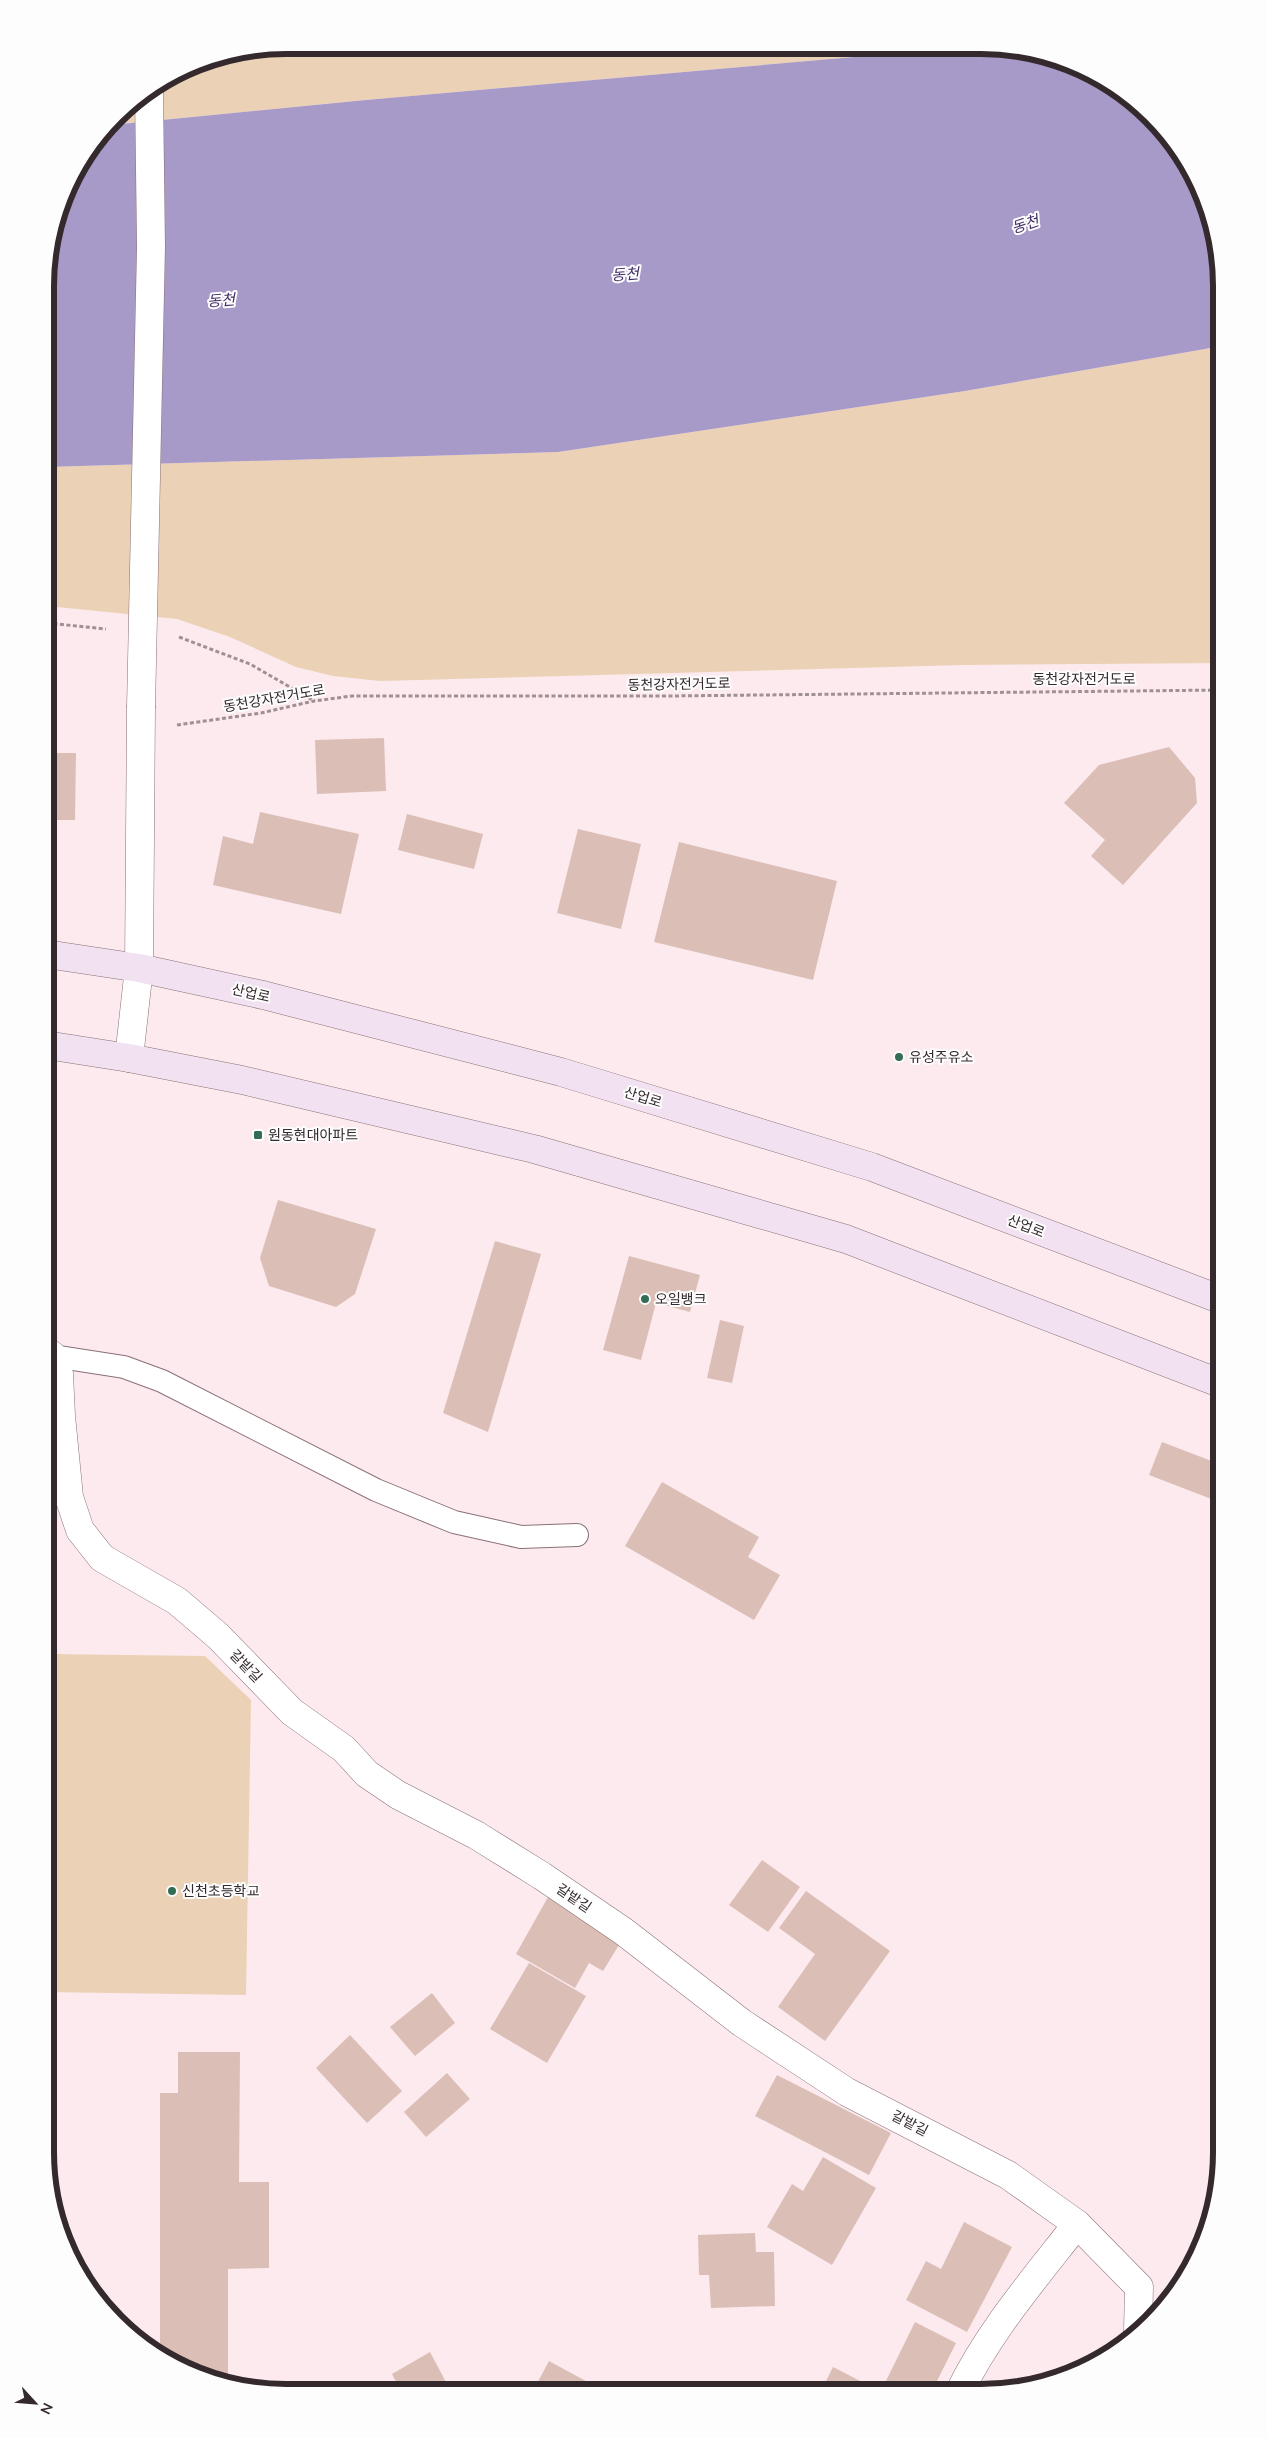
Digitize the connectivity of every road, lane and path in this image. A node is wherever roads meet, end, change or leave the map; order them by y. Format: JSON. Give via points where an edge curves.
{"nodes":[{"id":1,"x":149,"y":98,"type":"edge"},
{"id":2,"x":54,"y":624,"type":"edge"},
{"id":3,"x":116,"y":630,"type":"dead end"},
{"id":4,"x":176,"y":636,"type":"dead end"},
{"id":5,"x":1213,"y":690,"type":"edge"},
{"id":6,"x":314,"y":701,"type":"junction"},
{"id":7,"x":140,"y":719,"type":"junction"},
{"id":8,"x":54,"y":955,"type":"edge"},
{"id":9,"x":139,"y":968,"type":"junction"},
{"id":10,"x":54,"y":1046,"type":"edge"},
{"id":11,"x":129,"y":1058,"type":"junction"},
{"id":12,"x":1213,"y":1297,"type":"edge"},
{"id":13,"x":54,"y":1355,"type":"edge"},
{"id":14,"x":54,"y":1362,"type":"edge"},
{"id":15,"x":1213,"y":1381,"type":"edge"},
{"id":16,"x":577,"y":1535,"type":"dead end"},
{"id":17,"x":1077,"y":2224,"type":"junction"},
{"id":18,"x":1138,"y":2323,"type":"edge"},
{"id":19,"x":962,"y":2384,"type":"edge"}],
"edges":[{"from":1,"to":7,"type":"street","bridge":true,"via":[[151,247]]},
{"from":2,"to":3,"type":"path"},
{"from":4,"to":6,"type":"path","via":[[250,664]]},
{"from":5,"to":6,"type":"path","name":"동천강자전거도로","via":[[352,696]]},
{"from":6,"to":7,"type":"path","name":"동천강자전거도로","via":[[261,713]]},
{"from":7,"to":9,"type":"street"},
{"from":8,"to":9,"type":"main road","name":"산업로"},
{"from":9,"to":11,"type":"street"},
{"from":9,"to":12,"type":"main road","name":"산업로","via":[[263,995],[561,1072],[872,1167]]},
{"from":10,"to":11,"type":"main road"},
{"from":11,"to":15,"type":"main road","via":[[242,1080],[534,1149],[846,1239]]},
{"from":13,"to":16,"type":"lane","via":[[124,1367],[162,1381],[376,1490],[454,1522],[521,1536]]},
{"from":14,"to":17,"type":"street","name":"갈밭길","via":[[60,1374],[70,1497],[80,1530],[102,1558],[177,1601],[218,1636],[292,1712],[344,1749],[374,1780],[476,1835],[542,1876],[623,1931],[742,2023],[847,2092],[1008,2175]]},
{"from":17,"to":18,"type":"street","name":"갈밭길","via":[[1139,2287]]},
{"from":17,"to":19,"type":"street","via":[[996,2329]]}]}
